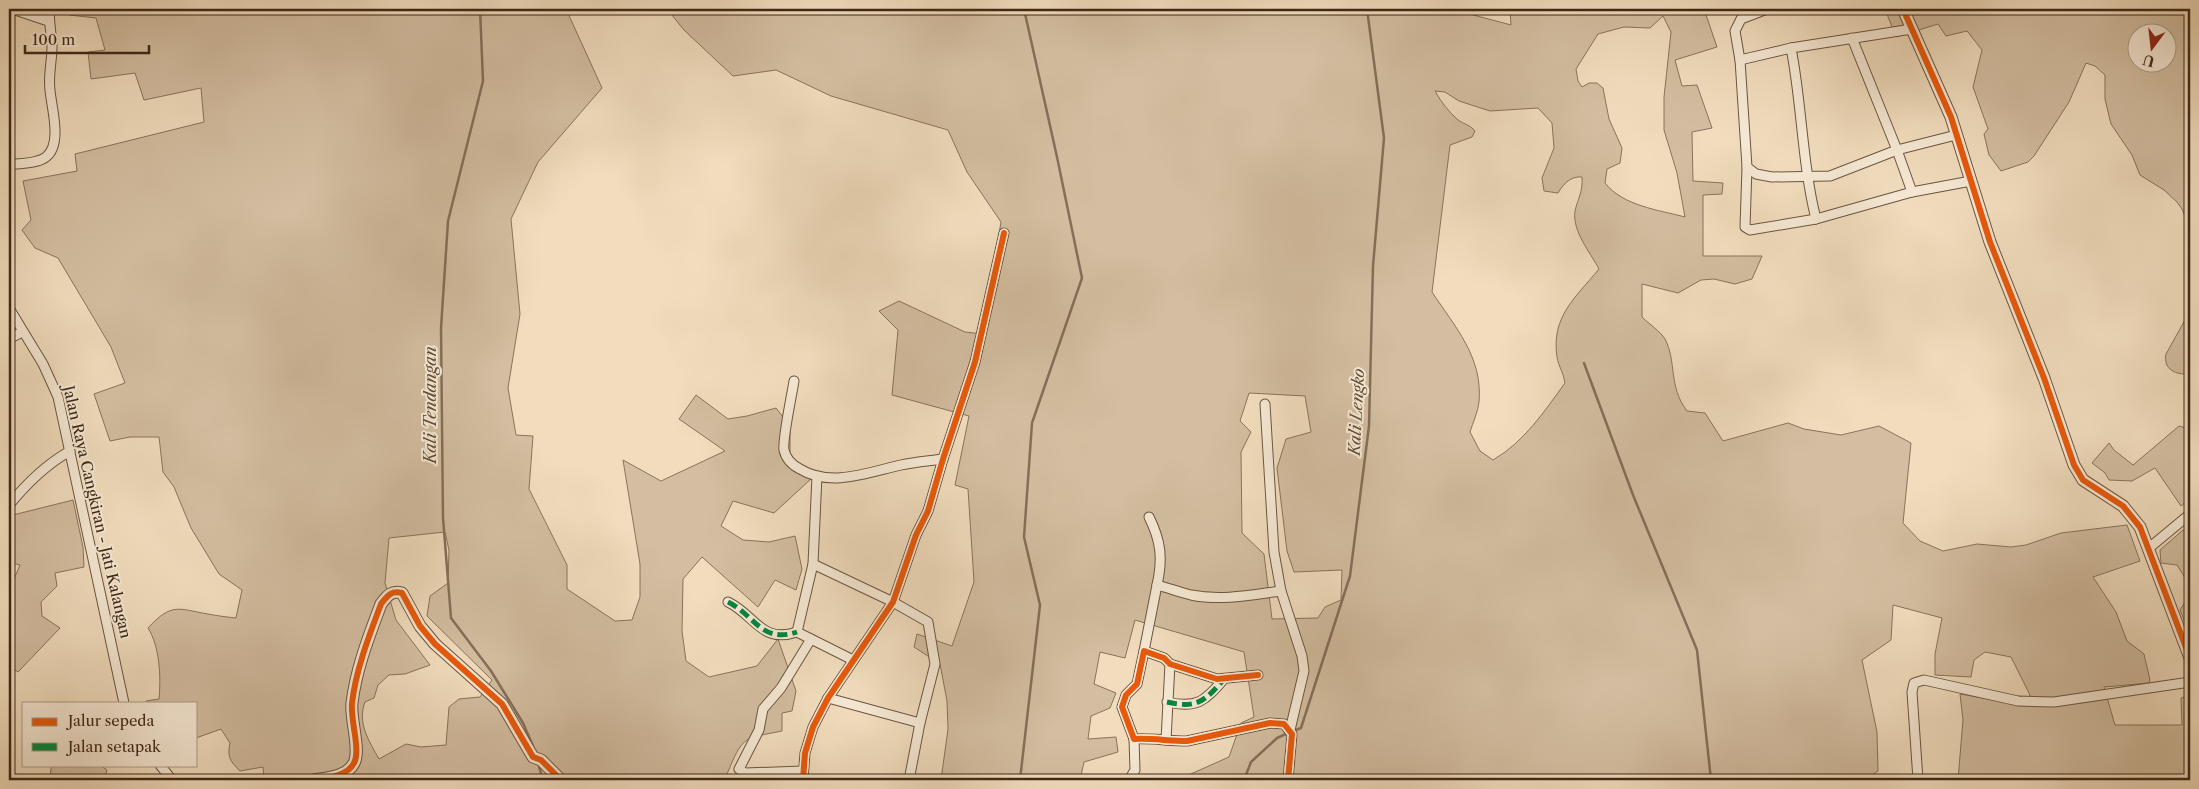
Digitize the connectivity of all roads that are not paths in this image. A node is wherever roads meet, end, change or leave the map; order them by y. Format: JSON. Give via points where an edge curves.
{"nodes":[{"id":1,"x":12,"y":9,"type":"edge"},
{"id":2,"x":50,"y":9,"type":"edge"},
{"id":3,"x":1767,"y":9,"type":"edge"},
{"id":4,"x":1903,"y":9,"type":"edge"},
{"id":5,"x":48,"y":21,"type":"junction"},
{"id":6,"x":1912,"y":29,"type":"junction"},
{"id":7,"x":1852,"y":38,"type":"junction"},
{"id":8,"x":1791,"y":48,"type":"junction"},
{"id":9,"x":1740,"y":60,"type":"junction"},
{"id":10,"x":1956,"y":135,"type":"junction"},
{"id":11,"x":1897,"y":150,"type":"junction"},
{"id":12,"x":9,"y":164,"type":"edge"},
{"id":13,"x":1746,"y":167,"type":"junction"},
{"id":14,"x":1808,"y":177,"type":"junction"},
{"id":15,"x":1971,"y":181,"type":"junction"},
{"id":16,"x":1912,"y":192,"type":"junction"},
{"id":17,"x":1816,"y":219,"type":"junction"},
{"id":18,"x":1004,"y":233,"type":"dead end"},
{"id":19,"x":9,"y":308,"type":"edge"},
{"id":20,"x":22,"y":332,"type":"junction"},
{"id":21,"x":9,"y":339,"type":"edge"},
{"id":22,"x":794,"y":382,"type":"dead end"},
{"id":23,"x":1265,"y":404,"type":"dead end"},
{"id":24,"x":70,"y":451,"type":"junction"},
{"id":25,"x":943,"y":459,"type":"junction"},
{"id":26,"x":817,"y":476,"type":"junction"},
{"id":27,"x":9,"y":505,"type":"edge"},
{"id":28,"x":2190,"y":514,"type":"edge"},
{"id":29,"x":1149,"y":517,"type":"dead end"},
{"id":30,"x":2149,"y":548,"type":"junction"},
{"id":31,"x":812,"y":564,"type":"junction"},
{"id":32,"x":1157,"y":585,"type":"junction"},
{"id":33,"x":1281,"y":591,"type":"junction"},
{"id":34,"x":728,"y":602,"type":"dead end"},
{"id":35,"x":893,"y":602,"type":"junction"},
{"id":36,"x":797,"y":632,"type":"junction"},
{"id":37,"x":811,"y":639,"type":"junction"},
{"id":38,"x":1144,"y":651,"type":"junction"},
{"id":39,"x":2190,"y":658,"type":"edge"},
{"id":40,"x":853,"y":660,"type":"junction"},
{"id":41,"x":1170,"y":664,"type":"junction"},
{"id":42,"x":1258,"y":675,"type":"dead end"},
{"id":43,"x":1224,"y":680,"type":"junction"},
{"id":44,"x":2190,"y":682,"type":"edge"},
{"id":45,"x":828,"y":698,"type":"junction"},
{"id":46,"x":124,"y":702,"type":"edge"},
{"id":47,"x":1167,"y":702,"type":"junction"},
{"id":48,"x":920,"y":722,"type":"junction"},
{"id":49,"x":1291,"y":731,"type":"junction"},
{"id":50,"x":1134,"y":739,"type":"junction"},
{"id":51,"x":1166,"y":740,"type":"junction"},
{"id":52,"x":161,"y":766,"type":"edge"},
{"id":53,"x":803,"y":775,"type":"edge"},
{"id":54,"x":172,"y":780,"type":"edge"},
{"id":55,"x":313,"y":780,"type":"edge"},
{"id":56,"x":561,"y":780,"type":"edge"},
{"id":57,"x":909,"y":780,"type":"edge"},
{"id":58,"x":1129,"y":780,"type":"edge"},
{"id":59,"x":1288,"y":780,"type":"edge"},
{"id":60,"x":1918,"y":780,"type":"edge"}],
"edges":[{"from":1,"to":5,"type":"street"},
{"from":2,"to":5,"type":"street"},
{"from":3,"to":9,"type":"street","via":[[1738,22],[1735,31]]},
{"from":4,"to":6,"type":"street"},
{"from":5,"to":12,"type":"street","via":[[52,45],[50,90],[55,114],[53,145],[47,157]]},
{"from":6,"to":7,"type":"street"},
{"from":6,"to":10,"type":"street"},
{"from":7,"to":8,"type":"street"},
{"from":7,"to":11,"type":"street"},
{"from":8,"to":9,"type":"street"},
{"from":8,"to":14,"type":"street"},
{"from":9,"to":13,"type":"street"},
{"from":10,"to":11,"type":"street"},
{"from":10,"to":15,"type":"street"},
{"from":11,"to":14,"type":"street","via":[[1830,176]]},
{"from":11,"to":16,"type":"street"},
{"from":13,"to":14,"type":"street","via":[[1763,176]]},
{"from":13,"to":17,"type":"street","via":[[1747,230]]},
{"from":14,"to":17,"type":"street"},
{"from":15,"to":16,"type":"street"},
{"from":15,"to":30,"type":"street","via":[[1990,242],[2078,474],[2128,511],[2140,527]]},
{"from":16,"to":17,"type":"street"},
{"from":18,"to":25,"type":"street","via":[[975,362]]},
{"from":19,"to":20,"type":"street","name":"Jalan Raya Cangkiran - Jati Kalangan"},
{"from":20,"to":21,"type":"street"},
{"from":20,"to":24,"type":"street","name":"Jalan Raya Cangkiran - Jati Kalangan","via":[[55,386]]},
{"from":22,"to":26,"type":"street","via":[[783,448],[794,466]]},
{"from":23,"to":33,"type":"street","via":[[1274,552]]},
{"from":24,"to":27,"type":"street","via":[[24,485]]},
{"from":24,"to":46,"type":"street","name":"Jalan Raya Cangkiran - Jati Kalangan"},
{"from":25,"to":26,"type":"street","via":[[866,475]]},
{"from":25,"to":35,"type":"street","via":[[928,511],[916,535]]},
{"from":26,"to":31,"type":"street"},
{"from":28,"to":30,"type":"street"},
{"from":29,"to":32,"type":"street","via":[[1158,534],[1161,550]]},
{"from":30,"to":39,"type":"street"},
{"from":31,"to":35,"type":"street"},
{"from":31,"to":36,"type":"street"},
{"from":32,"to":33,"type":"street","via":[[1215,598]]},
{"from":32,"to":38,"type":"street"},
{"from":33,"to":49,"type":"street","via":[[1304,671]]},
{"from":34,"to":36,"type":"street","via":[[769,634],[782,636]]},
{"from":35,"to":40,"type":"street"},
{"from":35,"to":48,"type":"street","via":[[926,620],[930,626],[935,664]]},
{"from":36,"to":37,"type":"street"},
{"from":37,"to":40,"type":"street"},
{"from":37,"to":53,"type":"street","via":[[781,688],[763,710],[759,730],[739,769],[744,773]]},
{"from":38,"to":41,"type":"street","via":[[1164,658]]},
{"from":38,"to":50,"type":"street","via":[[1137,684],[1126,695],[1122,707]]},
{"from":40,"to":45,"type":"street"},
{"from":41,"to":43,"type":"street"},
{"from":41,"to":47,"type":"street"},
{"from":42,"to":43,"type":"street"},
{"from":43,"to":47,"type":"street","via":[[1199,703]]},
{"from":44,"to":60,"type":"street","via":[[2054,702],[2018,701],[1945,683],[1918,681],[1914,683],[1912,692]]},
{"from":45,"to":48,"type":"street"},
{"from":45,"to":53,"type":"street","via":[[809,736]]},
{"from":47,"to":51,"type":"street"},
{"from":48,"to":57,"type":"street"},
{"from":49,"to":51,"type":"street","via":[[1284,724],[1270,723],[1200,739]]},
{"from":49,"to":59,"type":"street"},
{"from":50,"to":51,"type":"street"},
{"from":50,"to":58,"type":"street","via":[[1136,763]]},
{"from":52,"to":54,"type":"street"},
{"from":55,"to":56,"type":"street","via":[[331,778],[353,765],[355,683],[381,604],[388,595],[397,592],[402,593],[420,626],[435,644],[502,704],[537,759]]}]}
